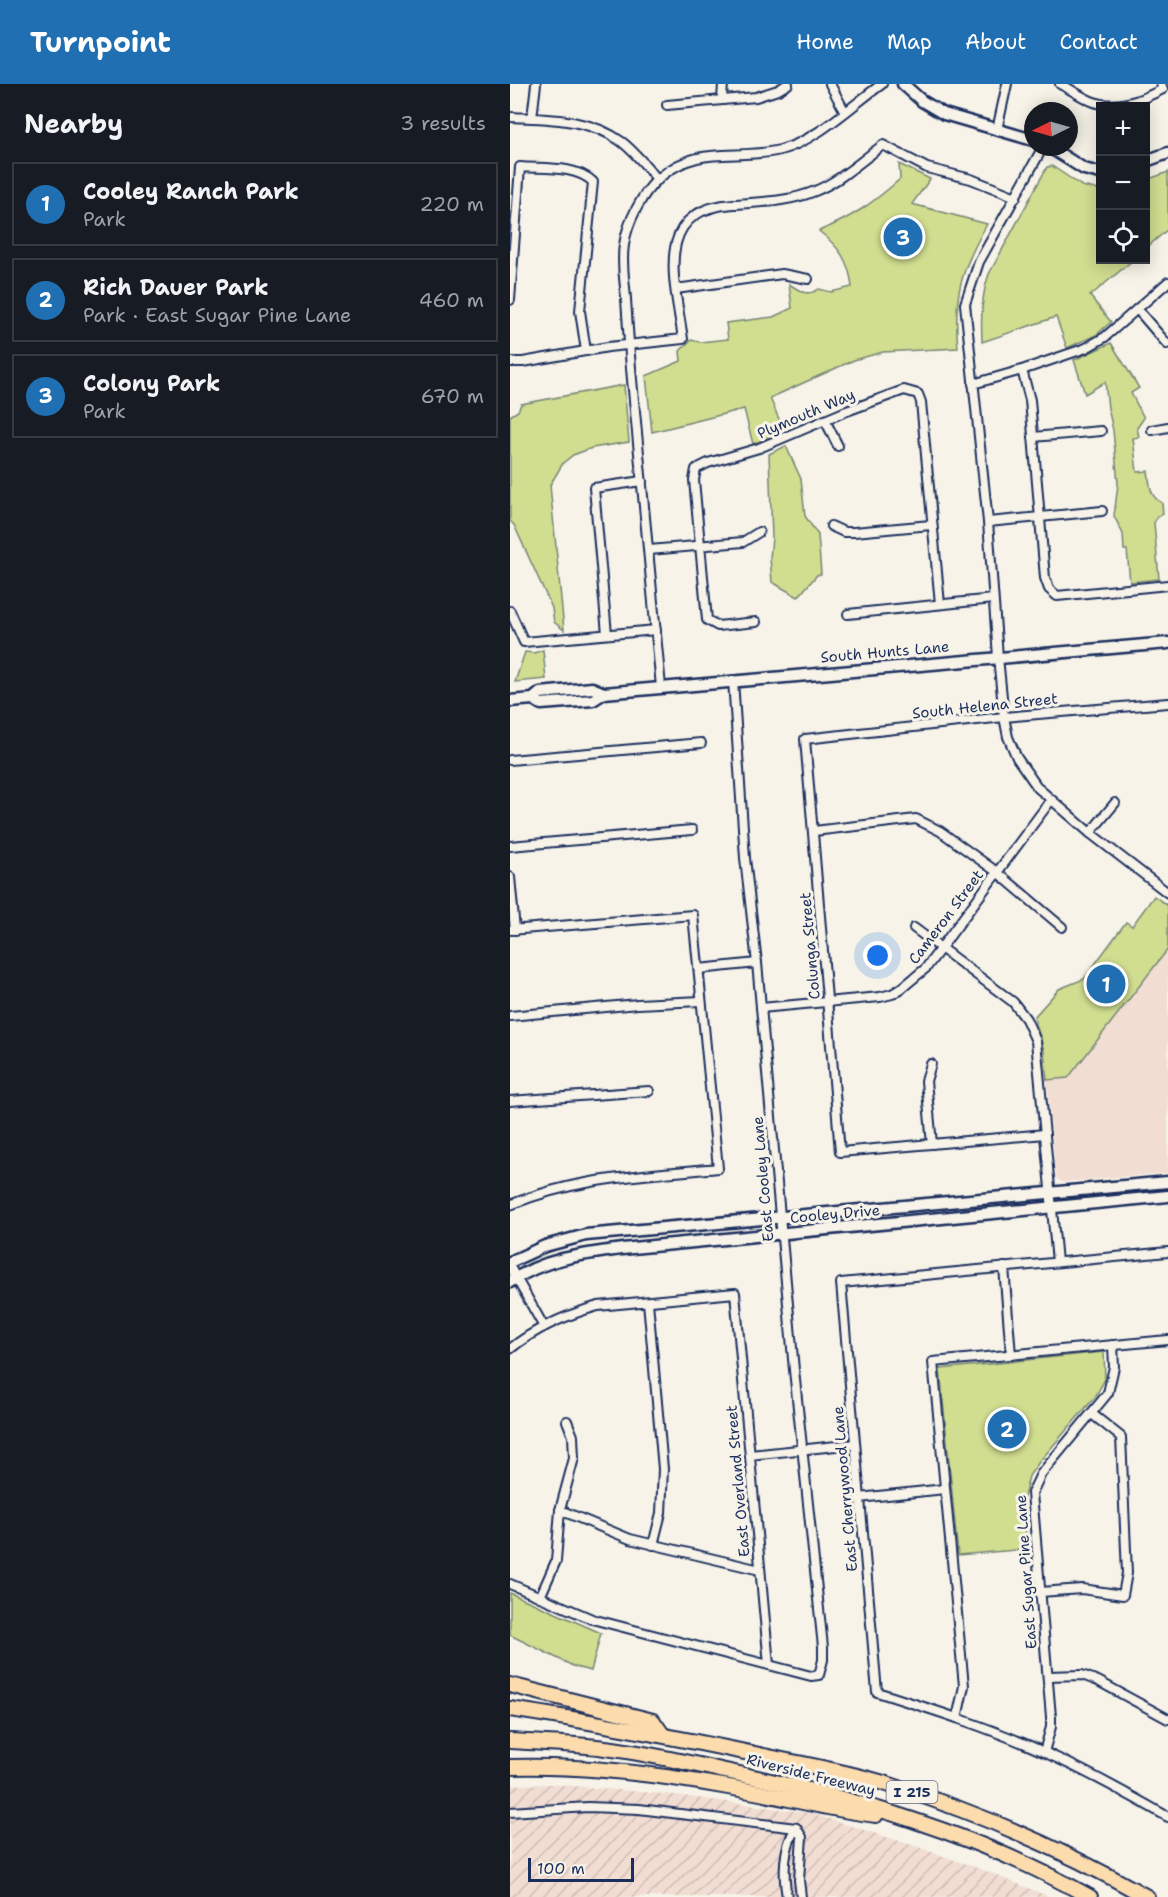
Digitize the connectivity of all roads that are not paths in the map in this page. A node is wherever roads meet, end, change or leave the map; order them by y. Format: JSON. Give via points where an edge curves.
{"nodes":[{"id":1,"x":536,"y":84,"type":"edge"},
{"id":2,"x":723,"y":84,"type":"edge"},
{"id":3,"x":788,"y":84,"type":"edge"},
{"id":4,"x":830,"y":84,"type":"edge"},
{"id":5,"x":882,"y":84,"type":"edge"},
{"id":6,"x":903,"y":84,"type":"edge"},
{"id":7,"x":1007,"y":84,"type":"edge"},
{"id":8,"x":1060,"y":84,"type":"edge"},
{"id":9,"x":1162,"y":87,"type":"edge"},
{"id":10,"x":722,"y":100,"type":"junction"},
{"id":11,"x":667,"y":105,"type":"dead end"},
{"id":12,"x":845,"y":112,"type":"junction"},
{"id":13,"x":510,"y":117,"type":"edge"},
{"id":14,"x":532,"y":118,"type":"junction"},
{"id":15,"x":997,"y":130,"type":"junction"},
{"id":16,"x":1024,"y":138,"type":"edge"},
{"id":17,"x":1168,"y":153,"type":"edge"},
{"id":18,"x":1038,"y":156,"type":"edge"},
{"id":19,"x":1063,"y":156,"type":"edge"},
{"id":20,"x":1150,"y":160,"type":"edge"},
{"id":21,"x":1096,"y":172,"type":"edge"},
{"id":22,"x":658,"y":180,"type":"junction"},
{"id":23,"x":1016,"y":197,"type":"junction"},
{"id":24,"x":511,"y":276,"type":"edge"},
{"id":25,"x":808,"y":279,"type":"dead end"},
{"id":26,"x":1168,"y":282,"type":"edge"},
{"id":27,"x":676,"y":289,"type":"junction"},
{"id":28,"x":510,"y":300,"type":"edge"},
{"id":29,"x":1137,"y":309,"type":"junction"},
{"id":30,"x":1167,"y":344,"type":"edge"},
{"id":31,"x":629,"y":345,"type":"junction"},
{"id":32,"x":586,"y":351,"type":"junction"},
{"id":33,"x":510,"y":362,"type":"edge"},
{"id":34,"x":1022,"y":370,"type":"junction"},
{"id":35,"x":973,"y":384,"type":"junction"},
{"id":36,"x":825,"y":420,"type":"junction"},
{"id":37,"x":1168,"y":427,"type":"edge"},
{"id":38,"x":1152,"y":430,"type":"dead end"},
{"id":39,"x":1101,"y":431,"type":"dead end"},
{"id":40,"x":1033,"y":437,"type":"junction"},
{"id":41,"x":837,"y":446,"type":"dead end"},
{"id":42,"x":642,"y":481,"type":"junction"},
{"id":43,"x":1102,"y":511,"type":"dead end"},
{"id":44,"x":1040,"y":517,"type":"junction"},
{"id":45,"x":988,"y":522,"type":"junction"},
{"id":46,"x":932,"y":525,"type":"junction"},
{"id":47,"x":831,"y":526,"type":"dead end"},
{"id":48,"x":759,"y":532,"type":"dead end"},
{"id":49,"x":700,"y":547,"type":"junction"},
{"id":50,"x":649,"y":550,"type":"junction"},
{"id":51,"x":1168,"y":585,"type":"edge"},
{"id":52,"x":993,"y":599,"type":"junction"},
{"id":53,"x":940,"y":604,"type":"junction"},
{"id":54,"x":510,"y":610,"type":"edge"},
{"id":55,"x":849,"y":614,"type":"dead end"},
{"id":56,"x":756,"y":622,"type":"dead end"},
{"id":57,"x":656,"y":630,"type":"junction"},
{"id":58,"x":607,"y":634,"type":"junction"},
{"id":59,"x":1168,"y":643,"type":"edge"},
{"id":60,"x":998,"y":657,"type":"junction"},
{"id":61,"x":733,"y":680,"type":"junction"},
{"id":62,"x":661,"y":687,"type":"junction"},
{"id":63,"x":510,"y":701,"type":"edge"},
{"id":64,"x":1168,"y":703,"type":"edge"},
{"id":65,"x":1004,"y":717,"type":"junction"},
{"id":66,"x":805,"y":739,"type":"joint"},
{"id":67,"x":701,"y":743,"type":"dead end"},
{"id":68,"x":510,"y":760,"type":"edge"},
{"id":69,"x":1051,"y":800,"type":"junction"},
{"id":70,"x":1115,"y":803,"type":"dead end"},
{"id":71,"x":692,"y":830,"type":"dead end"},
{"id":72,"x":814,"y":831,"type":"junction"},
{"id":73,"x":1090,"y":833,"type":"junction"},
{"id":74,"x":510,"y":846,"type":"edge"},
{"id":75,"x":997,"y":872,"type":"junction"},
{"id":76,"x":510,"y":877,"type":"edge"},
{"id":77,"x":1168,"y":893,"type":"edge"},
{"id":78,"x":1062,"y":927,"type":"dead end"},
{"id":79,"x":914,"y":928,"type":"dead end"},
{"id":80,"x":512,"y":930,"type":"edge"},
{"id":81,"x":941,"y":948,"type":"junction"},
{"id":82,"x":757,"y":963,"type":"junction"},
{"id":83,"x":699,"y":969,"type":"junction"},
{"id":84,"x":701,"y":1001,"type":"junction"},
{"id":85,"x":828,"y":1003,"type":"junction"},
{"id":86,"x":760,"y":1008,"type":"junction"},
{"id":87,"x":510,"y":1016,"type":"edge"},
{"id":88,"x":931,"y":1064,"type":"dead end"},
{"id":89,"x":650,"y":1091,"type":"dead end"},
{"id":90,"x":510,"y":1101,"type":"edge"},
{"id":91,"x":1045,"y":1134,"type":"junction"},
{"id":92,"x":932,"y":1144,"type":"junction"},
{"id":93,"x":1168,"y":1182,"type":"edge"},
{"id":94,"x":1050,"y":1192,"type":"junction"},
{"id":95,"x":1168,"y":1196,"type":"edge"},
{"id":96,"x":510,"y":1205,"type":"edge"},
{"id":97,"x":1052,"y":1208,"type":"junction"},
{"id":98,"x":781,"y":1218,"type":"junction"},
{"id":99,"x":782,"y":1234,"type":"junction"},
{"id":100,"x":1168,"y":1252,"type":"edge"},
{"id":101,"x":510,"y":1262,"type":"edge"},
{"id":102,"x":1057,"y":1262,"type":"junction"},
{"id":103,"x":510,"y":1267,"type":"edge"},
{"id":104,"x":1004,"y":1267,"type":"junction"},
{"id":105,"x":513,"y":1280,"type":"edge"},
{"id":106,"x":648,"y":1302,"type":"junction"},
{"id":107,"x":544,"y":1327,"type":"junction"},
{"id":108,"x":1168,"y":1340,"type":"edge"},
{"id":109,"x":1113,"y":1345,"type":"junction"},
{"id":110,"x":510,"y":1349,"type":"edge"},
{"id":111,"x":1011,"y":1355,"type":"junction"},
{"id":112,"x":1092,"y":1414,"type":"junction"},
{"id":113,"x":567,"y":1421,"type":"dead end"},
{"id":114,"x":855,"y":1444,"type":"junction"},
{"id":115,"x":803,"y":1451,"type":"junction"},
{"id":116,"x":750,"y":1455,"type":"junction"},
{"id":117,"x":945,"y":1489,"type":"junction"},
{"id":118,"x":859,"y":1498,"type":"junction"},
{"id":119,"x":560,"y":1510,"type":"junction"},
{"id":120,"x":652,"y":1545,"type":"junction"},
{"id":121,"x":760,"y":1570,"type":"junction"},
{"id":122,"x":510,"y":1584,"type":"edge"},
{"id":123,"x":1040,"y":1592,"type":"junction"},
{"id":124,"x":540,"y":1597,"type":"junction"},
{"id":125,"x":769,"y":1665,"type":"junction"},
{"id":126,"x":1048,"y":1676,"type":"junction"},
{"id":127,"x":510,"y":1685,"type":"edge"},
{"id":128,"x":510,"y":1709,"type":"edge"},
{"id":129,"x":957,"y":1718,"type":"junction"},
{"id":130,"x":1168,"y":1719,"type":"edge"},
{"id":131,"x":662,"y":1734,"type":"junction"},
{"id":132,"x":510,"y":1741,"type":"edge"},
{"id":133,"x":1044,"y":1752,"type":"junction"},
{"id":134,"x":510,"y":1767,"type":"edge"},
{"id":135,"x":510,"y":1812,"type":"edge"},
{"id":136,"x":1168,"y":1817,"type":"edge"},
{"id":137,"x":915,"y":1820,"type":"junction"},
{"id":138,"x":796,"y":1828,"type":"junction"},
{"id":139,"x":787,"y":1897,"type":"edge"},
{"id":140,"x":801,"y":1897,"type":"edge"},
{"id":141,"x":1090,"y":1897,"type":"edge"},
{"id":142,"x":1147,"y":1897,"type":"edge"}],
"edges":[{"from":1,"to":14,"type":"street"},
{"from":2,"to":10,"type":"street"},
{"from":3,"to":10,"type":"street","via":[[756,97]]},
{"from":4,"to":12,"type":"street"},
{"from":5,"to":12,"type":"street"},
{"from":6,"to":15,"type":"street","via":[[944,114]]},
{"from":7,"to":15,"type":"street"},
{"from":8,"to":9,"type":"street","via":[[1103,105],[1124,104]]},
{"from":10,"to":11,"type":"street"},
{"from":12,"to":22,"type":"street","via":[[792,146],[694,158]]},
{"from":13,"to":14,"type":"street"},
{"from":14,"to":22,"type":"street","via":[[579,122],[598,128],[621,141]]},
{"from":15,"to":16,"type":"street"},
{"from":17,"to":20,"type":"street"},
{"from":18,"to":23,"type":"street"},
{"from":19,"to":21,"type":"street"},
{"from":22,"to":31,"type":"street","via":[[634,212],[623,247]]},
{"from":23,"to":27,"type":"street","via":[[971,179],[927,168],[883,145],[815,191],[783,200],[714,206],[690,218],[676,237]]},
{"from":23,"to":35,"type":"street","via":[[979,262],[965,304]]},
{"from":24,"to":28,"type":"street"},
{"from":24,"to":32,"type":"street","via":[[520,167],[582,174],[593,183],[580,311]]},
{"from":25,"to":27,"type":"street","via":[[782,274]]},
{"from":26,"to":29,"type":"street"},
{"from":27,"to":31,"type":"street","via":[[683,339]]},
{"from":29,"to":30,"type":"street"},
{"from":29,"to":34,"type":"street","via":[[1086,348]]},
{"from":31,"to":32,"type":"street"},
{"from":31,"to":42,"type":"street"},
{"from":32,"to":33,"type":"street"},
{"from":34,"to":35,"type":"street"},
{"from":34,"to":40,"type":"street","via":[[1028,388]]},
{"from":35,"to":45,"type":"street"},
{"from":36,"to":41,"type":"street"},
{"from":36,"to":46,"type":"street","name":"Plymouth Way","via":[[904,390],[918,394]]},
{"from":36,"to":49,"type":"street","name":"Plymouth Way","via":[[696,469]]},
{"from":37,"to":38,"type":"street"},
{"from":39,"to":40,"type":"street"},
{"from":40,"to":44,"type":"street"},
{"from":42,"to":50,"type":"street"},
{"from":42,"to":58,"type":"street","via":[[594,488]]},
{"from":43,"to":44,"type":"street"},
{"from":44,"to":45,"type":"street"},
{"from":44,"to":51,"type":"street","via":[[1046,578],[1052,594]]},
{"from":45,"to":52,"type":"street"},
{"from":46,"to":47,"type":"street","via":[[854,532]]},
{"from":46,"to":53,"type":"street","name":"Plymouth Way"},
{"from":48,"to":49,"type":"street","via":[[743,542]]},
{"from":49,"to":50,"type":"street"},
{"from":49,"to":56,"type":"street","name":"Plymouth Way","via":[[707,620],[718,626]]},
{"from":50,"to":57,"type":"street"},
{"from":52,"to":53,"type":"street"},
{"from":52,"to":60,"type":"street"},
{"from":53,"to":55,"type":"street"},
{"from":54,"to":58,"type":"street","via":[[524,642]]},
{"from":57,"to":58,"type":"street"},
{"from":57,"to":62,"type":"street"},
{"from":59,"to":60,"type":"street","name":"South Hunts Lane"},
{"from":60,"to":61,"type":"street","name":"South Hunts Lane"},
{"from":60,"to":65,"type":"street"},
{"from":61,"to":62,"type":"street","name":"South Hunts Lane"},
{"from":61,"to":82,"type":"street","name":"East Cooley Lane","via":[[745,858]]},
{"from":62,"to":63,"type":"street","name":"South Hunts Lane","via":[[604,693],[592,688],[540,693],[533,699]]},
{"from":64,"to":65,"type":"street","name":"South Helena Street"},
{"from":65,"to":66,"type":"street","name":"South Helena Street"},
{"from":65,"to":69,"type":"street","via":[[1017,758]]},
{"from":66,"to":72,"type":"street","name":"Colunga Street"},
{"from":67,"to":68,"type":"street"},
{"from":69,"to":73,"type":"street"},
{"from":69,"to":75,"type":"street","name":"Cameron Street"},
{"from":70,"to":73,"type":"street"},
{"from":71,"to":74,"type":"street"},
{"from":72,"to":75,"type":"street","via":[[916,819],[940,831]]},
{"from":72,"to":85,"type":"street","name":"Colunga Street"},
{"from":73,"to":77,"type":"street"},
{"from":75,"to":78,"type":"street"},
{"from":75,"to":81,"type":"street","name":"Cameron Street"},
{"from":76,"to":80,"type":"street"},
{"from":79,"to":81,"type":"street"},
{"from":80,"to":83,"type":"street","via":[[693,915]]},
{"from":81,"to":85,"type":"street","name":"Cameron Street","via":[[915,979],[892,994]]},
{"from":81,"to":91,"type":"street","via":[[1013,1002],[1026,1019],[1038,1049]]},
{"from":82,"to":83,"type":"street"},
{"from":82,"to":86,"type":"street","name":"East Cooley Lane"},
{"from":83,"to":84,"type":"street"},
{"from":84,"to":87,"type":"street"},
{"from":84,"to":96,"type":"street","via":[[718,1168],[604,1179],[543,1192]]},
{"from":85,"to":86,"type":"street","name":"Cameron Street"},
{"from":85,"to":92,"type":"street","name":"Colunga Street","via":[[840,1152]]},
{"from":86,"to":98,"type":"street","name":"East Cooley Lane"},
{"from":88,"to":92,"type":"street","via":[[926,1081]]},
{"from":89,"to":90,"type":"street"},
{"from":91,"to":92,"type":"street"},
{"from":91,"to":94,"type":"street"},
{"from":93,"to":94,"type":"street","name":"Cooley Drive"},
{"from":94,"to":97,"type":"street"},
{"from":94,"to":98,"type":"street","name":"Cooley Drive"},
{"from":95,"to":97,"type":"street","name":"Cooley Drive"},
{"from":97,"to":99,"type":"street","name":"Cooley Drive"},
{"from":97,"to":102,"type":"street"},
{"from":98,"to":99,"type":"street","name":"East Cooley Lane"},
{"from":98,"to":101,"type":"street","name":"Cooley Drive","via":[[586,1235],[545,1246]]},
{"from":99,"to":105,"type":"street","name":"Cooley Drive","via":[[575,1256]]},
{"from":99,"to":115,"type":"street","name":"East Cooley Lane"},
{"from":100,"to":102,"type":"street"},
{"from":102,"to":104,"type":"street"},
{"from":103,"to":105,"type":"street"},
{"from":104,"to":111,"type":"street"},
{"from":104,"to":114,"type":"street","name":"East Cherrywood Lane","via":[[841,1283]]},
{"from":105,"to":107,"type":"street"},
{"from":106,"to":107,"type":"street","via":[[598,1306]]},
{"from":106,"to":116,"type":"street","name":"East Overland Street","via":[[735,1293]]},
{"from":106,"to":120,"type":"street","via":[[663,1469],[661,1513]]},
{"from":107,"to":110,"type":"street"},
{"from":108,"to":109,"type":"street"},
{"from":109,"to":111,"type":"street"},
{"from":109,"to":112,"type":"street","name":"East Sugar Pine Lane","via":[[1114,1367],[1108,1393]]},
{"from":111,"to":117,"type":"street","via":[[933,1362]]},
{"from":112,"to":123,"type":"street","name":"East Sugar Pine Lane","via":[[1035,1484],[1032,1502]]},
{"from":112,"to":123,"type":"street","via":[[1121,1437],[1127,1573],[1123,1595],[1082,1590]]},
{"from":113,"to":119,"type":"street","via":[[573,1436],[574,1458]]},
{"from":114,"to":115,"type":"street"},
{"from":114,"to":118,"type":"street","name":"East Cherrywood Lane"},
{"from":115,"to":116,"type":"street"},
{"from":115,"to":125,"type":"street","name":"East Cooley Lane","via":[[823,1660],[819,1675],[811,1676]]},
{"from":116,"to":121,"type":"street","name":"East Overland Street"},
{"from":117,"to":118,"type":"street"},
{"from":117,"to":129,"type":"street","via":[[964,1686]]},
{"from":118,"to":129,"type":"street","name":"East Cherrywood Lane","via":[[877,1692]]},
{"from":119,"to":120,"type":"street"},
{"from":119,"to":124,"type":"street","via":[[556,1561]]},
{"from":120,"to":121,"type":"street"},
{"from":121,"to":125,"type":"street","name":"East Overland Street"},
{"from":122,"to":124,"type":"street"},
{"from":123,"to":126,"type":"street","name":"East Sugar Pine Lane"},
{"from":124,"to":125,"type":"street","via":[[592,1619]]},
{"from":126,"to":130,"type":"street","via":[[1082,1675]]},
{"from":126,"to":133,"type":"street","name":"East Sugar Pine Lane","via":[[1051,1727]]},
{"from":127,"to":131,"type":"highway","via":[[653,1721]]},
{"from":128,"to":131,"type":"highway","number":"I 215"},
{"from":129,"to":133,"type":"street"},
{"from":131,"to":142,"type":"highway","name":"Riverside Freeway","number":"I 215","via":[[873,1780],[936,1800],[1053,1848]]},
{"from":132,"to":137,"type":"highway","name":"Riverside Freeway","number":"I 215","via":[[640,1753],[807,1788]]},
{"from":133,"to":136,"type":"street"},
{"from":134,"to":137,"type":"highway","via":[[602,1770],[728,1786],[853,1812]]},
{"from":135,"to":138,"type":"street","via":[[588,1807],[639,1809]]},
{"from":137,"to":141,"type":"highway","name":"Riverside Freeway","number":"I 215","via":[[973,1842]]},
{"from":138,"to":139,"type":"street","via":[[789,1839],[784,1881]]},
{"from":138,"to":140,"type":"street","via":[[802,1837]]}]}
